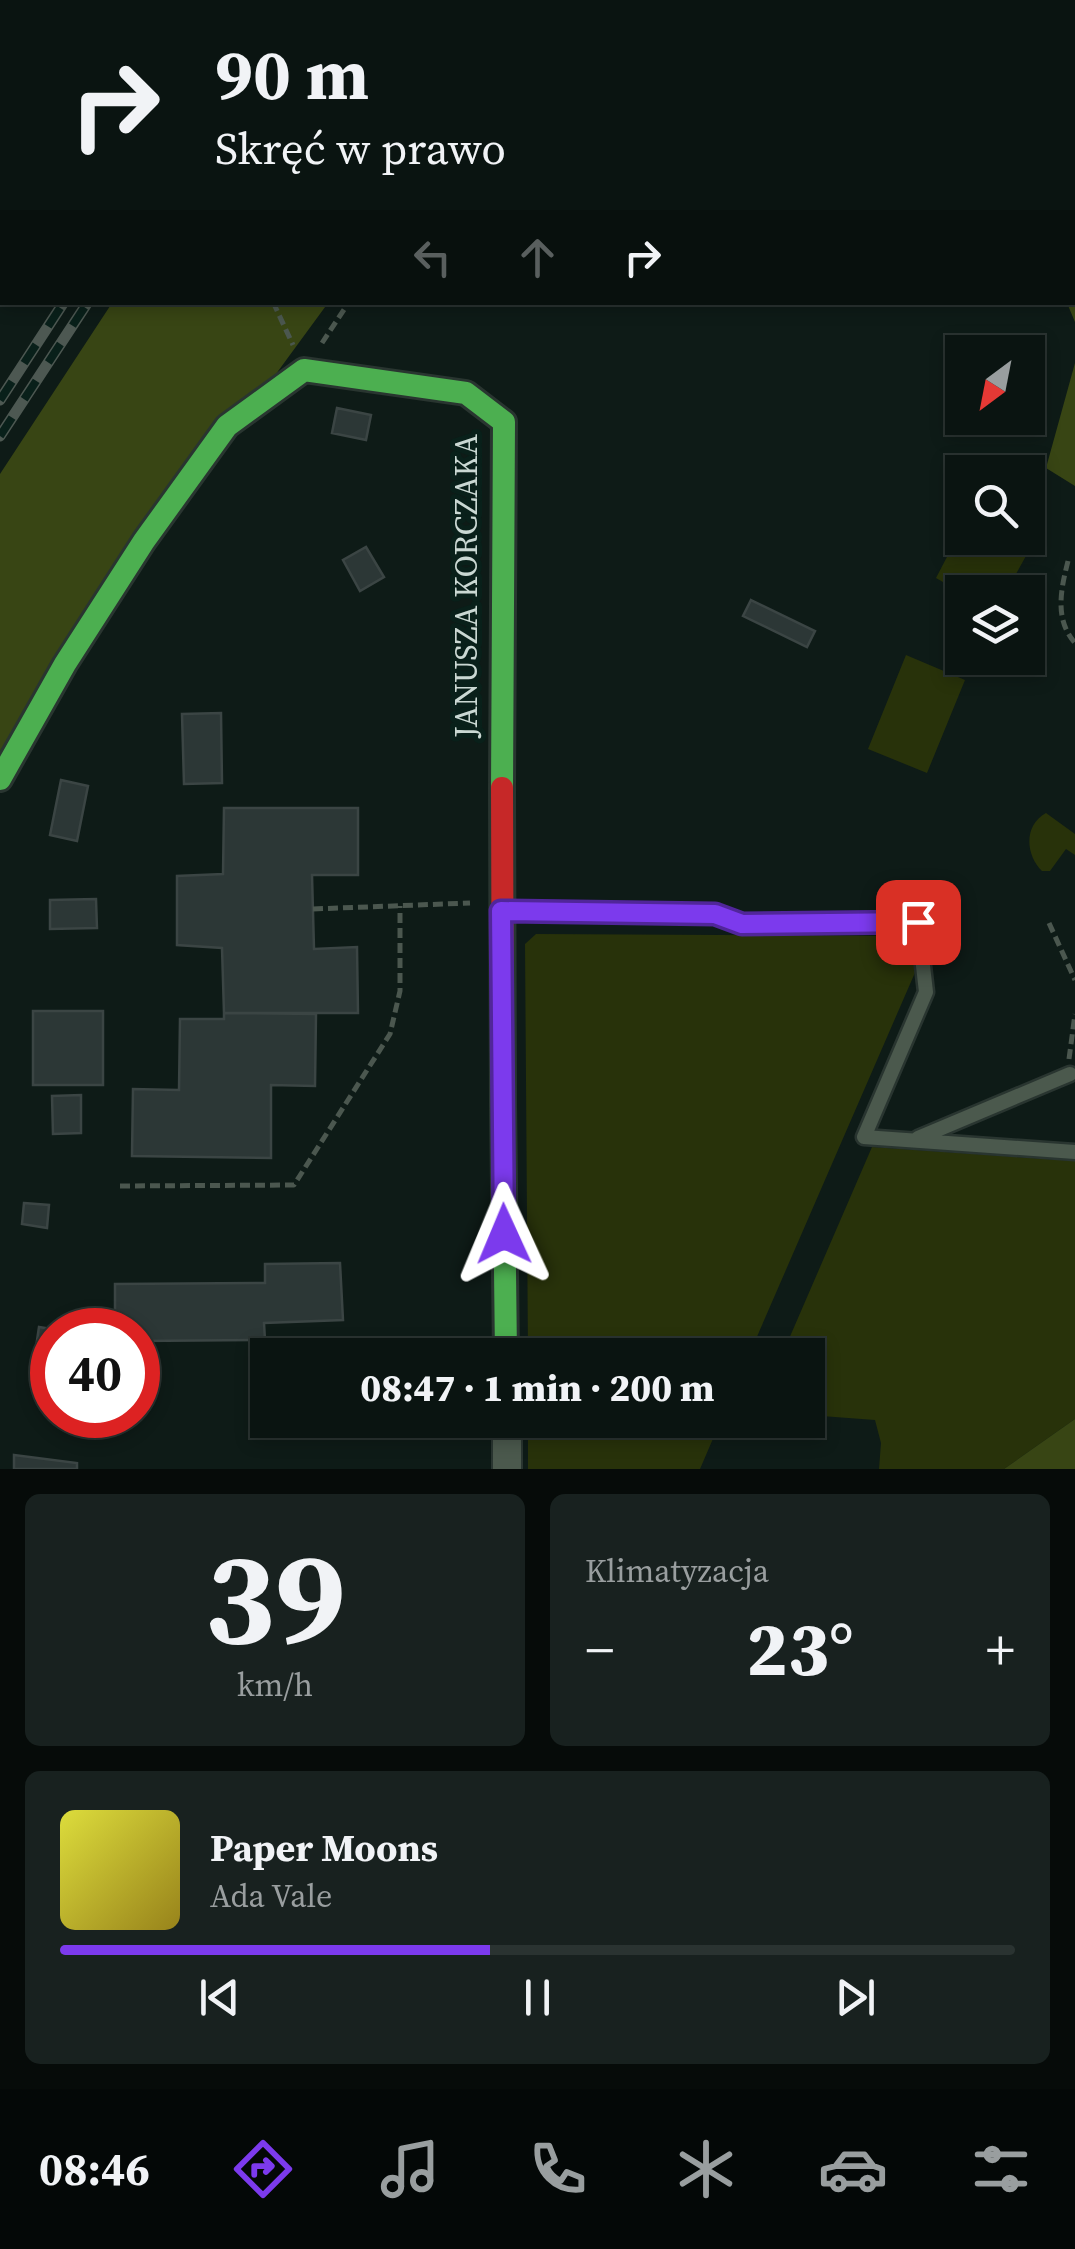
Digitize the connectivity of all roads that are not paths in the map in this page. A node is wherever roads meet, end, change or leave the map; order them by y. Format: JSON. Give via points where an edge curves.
{"nodes":[{"id":1,"x":0,"y":779,"type":"edge"},
{"id":2,"x":501,"y":907,"type":"junction"},
{"id":3,"x":1070,"y":1074,"type":"road end"},
{"id":4,"x":913,"y":1141,"type":"junction"},
{"id":5,"x":1075,"y":1152,"type":"edge"},
{"id":6,"x":506,"y":1338,"type":"edge"},
{"id":7,"x":506,"y":1438,"type":"edge"},
{"id":8,"x":507,"y":1469,"type":"edge"}],
"edges":[{"from":1,"to":2,"type":"street","name":"JANUSZA KORCZAKA","via":[[74,648],[226,426],[304,370],[466,392],[504,422]]},
{"from":2,"to":4,"type":"lane","via":[[715,914],[742,924],[918,922],[926,992],[864,1138]]},
{"from":2,"to":6,"type":"street","name":"JANUSZA KORCZAKA"},
{"from":3,"to":4,"type":"lane"},
{"from":4,"to":5,"type":"lane"},
{"from":7,"to":8,"type":"street"}]}
